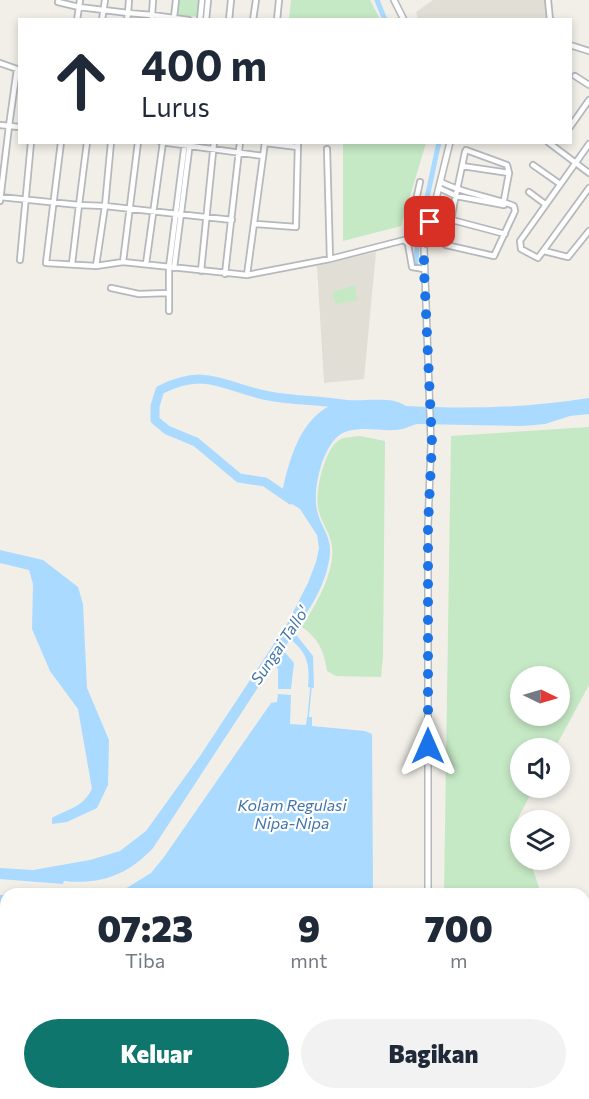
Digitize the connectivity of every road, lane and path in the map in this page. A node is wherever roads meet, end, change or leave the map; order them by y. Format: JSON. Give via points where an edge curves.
{"nodes":[{"id":1,"x":80,"y":0,"type":"edge"},
{"id":2,"x":105,"y":0,"type":"edge"},
{"id":3,"x":129,"y":0,"type":"edge"},
{"id":4,"x":153,"y":0,"type":"edge"},
{"id":5,"x":176,"y":0,"type":"edge"},
{"id":6,"x":202,"y":0,"type":"edge"},
{"id":7,"x":208,"y":0,"type":"edge"},
{"id":8,"x":231,"y":0,"type":"edge"},
{"id":9,"x":256,"y":0,"type":"edge"},
{"id":10,"x":279,"y":0,"type":"edge"},
{"id":11,"x":394,"y":0,"type":"edge"},
{"id":12,"x":548,"y":0,"type":"edge"},
{"id":13,"x":58,"y":2,"type":"dead end"},
{"id":14,"x":79,"y":7,"type":"junction"},
{"id":15,"x":104,"y":10,"type":"junction"},
{"id":16,"x":128,"y":13,"type":"junction"},
{"id":17,"x":152,"y":17,"type":"edge"},
{"id":18,"x":77,"y":18,"type":"edge"},
{"id":19,"x":102,"y":18,"type":"edge"},
{"id":20,"x":127,"y":18,"type":"edge"},
{"id":21,"x":176,"y":18,"type":"edge"},
{"id":22,"x":200,"y":18,"type":"edge"},
{"id":23,"x":206,"y":18,"type":"edge"},
{"id":24,"x":229,"y":18,"type":"edge"},
{"id":25,"x":253,"y":18,"type":"edge"},
{"id":26,"x":277,"y":18,"type":"edge"},
{"id":27,"x":403,"y":18,"type":"edge"},
{"id":28,"x":550,"y":18,"type":"edge"},
{"id":29,"x":572,"y":46,"type":"edge"},
{"id":30,"x":589,"y":51,"type":"edge"},
{"id":31,"x":0,"y":63,"type":"edge"},
{"id":32,"x":18,"y":69,"type":"edge"},
{"id":33,"x":575,"y":76,"type":"dead end"},
{"id":34,"x":589,"y":85,"type":"edge"},
{"id":35,"x":589,"y":100,"type":"edge"},
{"id":36,"x":572,"y":124,"type":"edge"},
{"id":37,"x":0,"y":125,"type":"edge"},
{"id":38,"x":9,"y":126,"type":"junction"},
{"id":39,"x":18,"y":128,"type":"edge"},
{"id":40,"x":32,"y":144,"type":"edge"},
{"id":41,"x":61,"y":144,"type":"edge"},
{"id":42,"x":87,"y":144,"type":"edge"},
{"id":43,"x":111,"y":144,"type":"edge"},
{"id":44,"x":138,"y":144,"type":"edge"},
{"id":45,"x":162,"y":144,"type":"edge"},
{"id":46,"x":187,"y":144,"type":"edge"},
{"id":47,"x":214,"y":144,"type":"edge"},
{"id":48,"x":240,"y":144,"type":"edge"},
{"id":49,"x":265,"y":144,"type":"edge"},
{"id":50,"x":282,"y":144,"type":"edge"},
{"id":51,"x":450,"y":144,"type":"edge"},
{"id":52,"x":550,"y":144,"type":"edge"},
{"id":53,"x":558,"y":144,"type":"edge"},
{"id":54,"x":589,"y":144,"type":"edge"},
{"id":55,"x":298,"y":145,"type":"edge"},
{"id":56,"x":555,"y":148,"type":"junction"},
{"id":57,"x":327,"y":149,"type":"dead end"},
{"id":58,"x":213,"y":150,"type":"junction"},
{"id":59,"x":239,"y":154,"type":"junction"},
{"id":60,"x":262,"y":156,"type":"junction"},
{"id":61,"x":575,"y":163,"type":"junction"},
{"id":62,"x":533,"y":165,"type":"dead end"},
{"id":63,"x":462,"y":166,"type":"junction"},
{"id":64,"x":509,"y":173,"type":"junction"},
{"id":65,"x":589,"y":173,"type":"edge"},
{"id":66,"x":420,"y":182,"type":"dead end"},
{"id":67,"x":440,"y":184,"type":"junction"},
{"id":68,"x":560,"y":184,"type":"junction"},
{"id":69,"x":589,"y":188,"type":"edge"},
{"id":70,"x":529,"y":192,"type":"dead end"},
{"id":71,"x":456,"y":193,"type":"junction"},
{"id":72,"x":0,"y":198,"type":"edge"},
{"id":73,"x":26,"y":199,"type":"junction"},
{"id":74,"x":53,"y":202,"type":"junction"},
{"id":75,"x":506,"y":203,"type":"junction"},
{"id":76,"x":545,"y":204,"type":"junction"},
{"id":77,"x":79,"y":205,"type":"junction"},
{"id":78,"x":105,"y":206,"type":"junction"},
{"id":79,"x":130,"y":209,"type":"junction"},
{"id":80,"x":154,"y":212,"type":"junction"},
{"id":81,"x":179,"y":214,"type":"junction"},
{"id":82,"x":208,"y":217,"type":"junction"},
{"id":83,"x":232,"y":220,"type":"junction"},
{"id":84,"x":452,"y":220,"type":"junction"},
{"id":85,"x":256,"y":224,"type":"junction"},
{"id":86,"x":589,"y":231,"type":"edge"},
{"id":87,"x":505,"y":234,"type":"junction"},
{"id":88,"x":407,"y":241,"type":"junction"},
{"id":89,"x":544,"y":251,"type":"junction"},
{"id":90,"x":330,"y":259,"type":"junction"},
{"id":91,"x":20,"y":260,"type":"dead end"},
{"id":92,"x":123,"y":262,"type":"junction"},
{"id":93,"x":72,"y":264,"type":"junction"},
{"id":94,"x":146,"y":264,"type":"junction"},
{"id":95,"x":96,"y":266,"type":"junction"},
{"id":96,"x":172,"y":267,"type":"junction"},
{"id":97,"x":424,"y":269,"type":"junction"},
{"id":98,"x":201,"y":271,"type":"junction"},
{"id":99,"x":225,"y":274,"type":"junction"},
{"id":100,"x":247,"y":275,"type":"junction"},
{"id":101,"x":111,"y":288,"type":"dead end"},
{"id":102,"x":168,"y":293,"type":"junction"},
{"id":103,"x":169,"y":311,"type":"dead end"},
{"id":104,"x":428,"y":888,"type":"edge"}],
"edges":[{"from":1,"to":14,"type":"street"},
{"from":2,"to":15,"type":"street"},
{"from":3,"to":16,"type":"street"},
{"from":4,"to":17,"type":"street"},
{"from":5,"to":21,"type":"street"},
{"from":6,"to":22,"type":"street"},
{"from":7,"to":23,"type":"street"},
{"from":8,"to":24,"type":"street"},
{"from":9,"to":25,"type":"street"},
{"from":10,"to":26,"type":"street"},
{"from":11,"to":27,"type":"street"},
{"from":12,"to":28,"type":"street"},
{"from":13,"to":14,"type":"street"},
{"from":14,"to":15,"type":"street"},
{"from":14,"to":18,"type":"street"},
{"from":15,"to":16,"type":"street"},
{"from":15,"to":19,"type":"street"},
{"from":16,"to":17,"type":"street"},
{"from":16,"to":20,"type":"street"},
{"from":17,"to":21,"type":"street"},
{"from":29,"to":30,"type":"street"},
{"from":31,"to":32,"type":"street"},
{"from":32,"to":38,"type":"street"},
{"from":33,"to":34,"type":"street"},
{"from":35,"to":36,"type":"street"},
{"from":37,"to":38,"type":"street"},
{"from":38,"to":39,"type":"street"},
{"from":38,"to":72,"type":"street"},
{"from":40,"to":73,"type":"street"},
{"from":41,"to":74,"type":"street"},
{"from":42,"to":77,"type":"street"},
{"from":43,"to":78,"type":"street"},
{"from":44,"to":79,"type":"street"},
{"from":45,"to":80,"type":"street"},
{"from":46,"to":58,"type":"street"},
{"from":46,"to":81,"type":"street"},
{"from":47,"to":58,"type":"street"},
{"from":48,"to":59,"type":"street"},
{"from":49,"to":60,"type":"street"},
{"from":50,"to":55,"type":"street"},
{"from":51,"to":67,"type":"street"},
{"from":52,"to":56,"type":"street"},
{"from":53,"to":56,"type":"street"},
{"from":54,"to":61,"type":"street"},
{"from":55,"to":85,"type":"street","via":[[296,227]]},
{"from":56,"to":61,"type":"street"},
{"from":57,"to":90,"type":"street"},
{"from":58,"to":59,"type":"street"},
{"from":58,"to":82,"type":"street"},
{"from":59,"to":60,"type":"street"},
{"from":59,"to":83,"type":"street"},
{"from":60,"to":85,"type":"street"},
{"from":61,"to":65,"type":"street"},
{"from":61,"to":68,"type":"street"},
{"from":62,"to":68,"type":"street"},
{"from":63,"to":64,"type":"street"},
{"from":63,"to":64,"type":"street","via":[[468,150],[505,164]]},
{"from":63,"to":71,"type":"street"},
{"from":64,"to":75,"type":"street"},
{"from":66,"to":88,"type":"street"},
{"from":67,"to":71,"type":"street"},
{"from":67,"to":97,"type":"street","via":[[426,237]]},
{"from":68,"to":76,"type":"street"},
{"from":69,"to":89,"type":"street"},
{"from":70,"to":76,"type":"street"},
{"from":71,"to":75,"type":"street"},
{"from":71,"to":84,"type":"street"},
{"from":72,"to":73,"type":"street"},
{"from":73,"to":74,"type":"street"},
{"from":73,"to":91,"type":"street"},
{"from":74,"to":77,"type":"street"},
{"from":74,"to":93,"type":"street","via":[[46,263]]},
{"from":75,"to":87,"type":"street","via":[[515,209]]},
{"from":76,"to":89,"type":"street","via":[[520,241],[521,249],[537,258]]},
{"from":77,"to":78,"type":"street"},
{"from":77,"to":93,"type":"street"},
{"from":78,"to":79,"type":"street"},
{"from":78,"to":95,"type":"street"},
{"from":79,"to":80,"type":"street"},
{"from":79,"to":92,"type":"street"},
{"from":80,"to":81,"type":"street"},
{"from":80,"to":94,"type":"street"},
{"from":81,"to":82,"type":"street"},
{"from":81,"to":96,"type":"street"},
{"from":82,"to":83,"type":"street"},
{"from":82,"to":98,"type":"street"},
{"from":83,"to":99,"type":"street"},
{"from":84,"to":87,"type":"street"},
{"from":84,"to":87,"type":"street","via":[[448,246],[494,256]]},
{"from":85,"to":100,"type":"street"},
{"from":86,"to":89,"type":"street","via":[[568,257]]},
{"from":88,"to":90,"type":"street"},
{"from":88,"to":97,"type":"street","via":[[412,267]]},
{"from":90,"to":100,"type":"street"},
{"from":92,"to":94,"type":"street"},
{"from":92,"to":95,"type":"street"},
{"from":93,"to":95,"type":"street"},
{"from":94,"to":96,"type":"street"},
{"from":96,"to":98,"type":"street"},
{"from":96,"to":102,"type":"street"},
{"from":97,"to":104,"type":"street","via":[[432,443],[428,526]]},
{"from":98,"to":99,"type":"street"},
{"from":99,"to":100,"type":"street"},
{"from":101,"to":102,"type":"street","via":[[139,294]]},
{"from":102,"to":103,"type":"street"}]}
